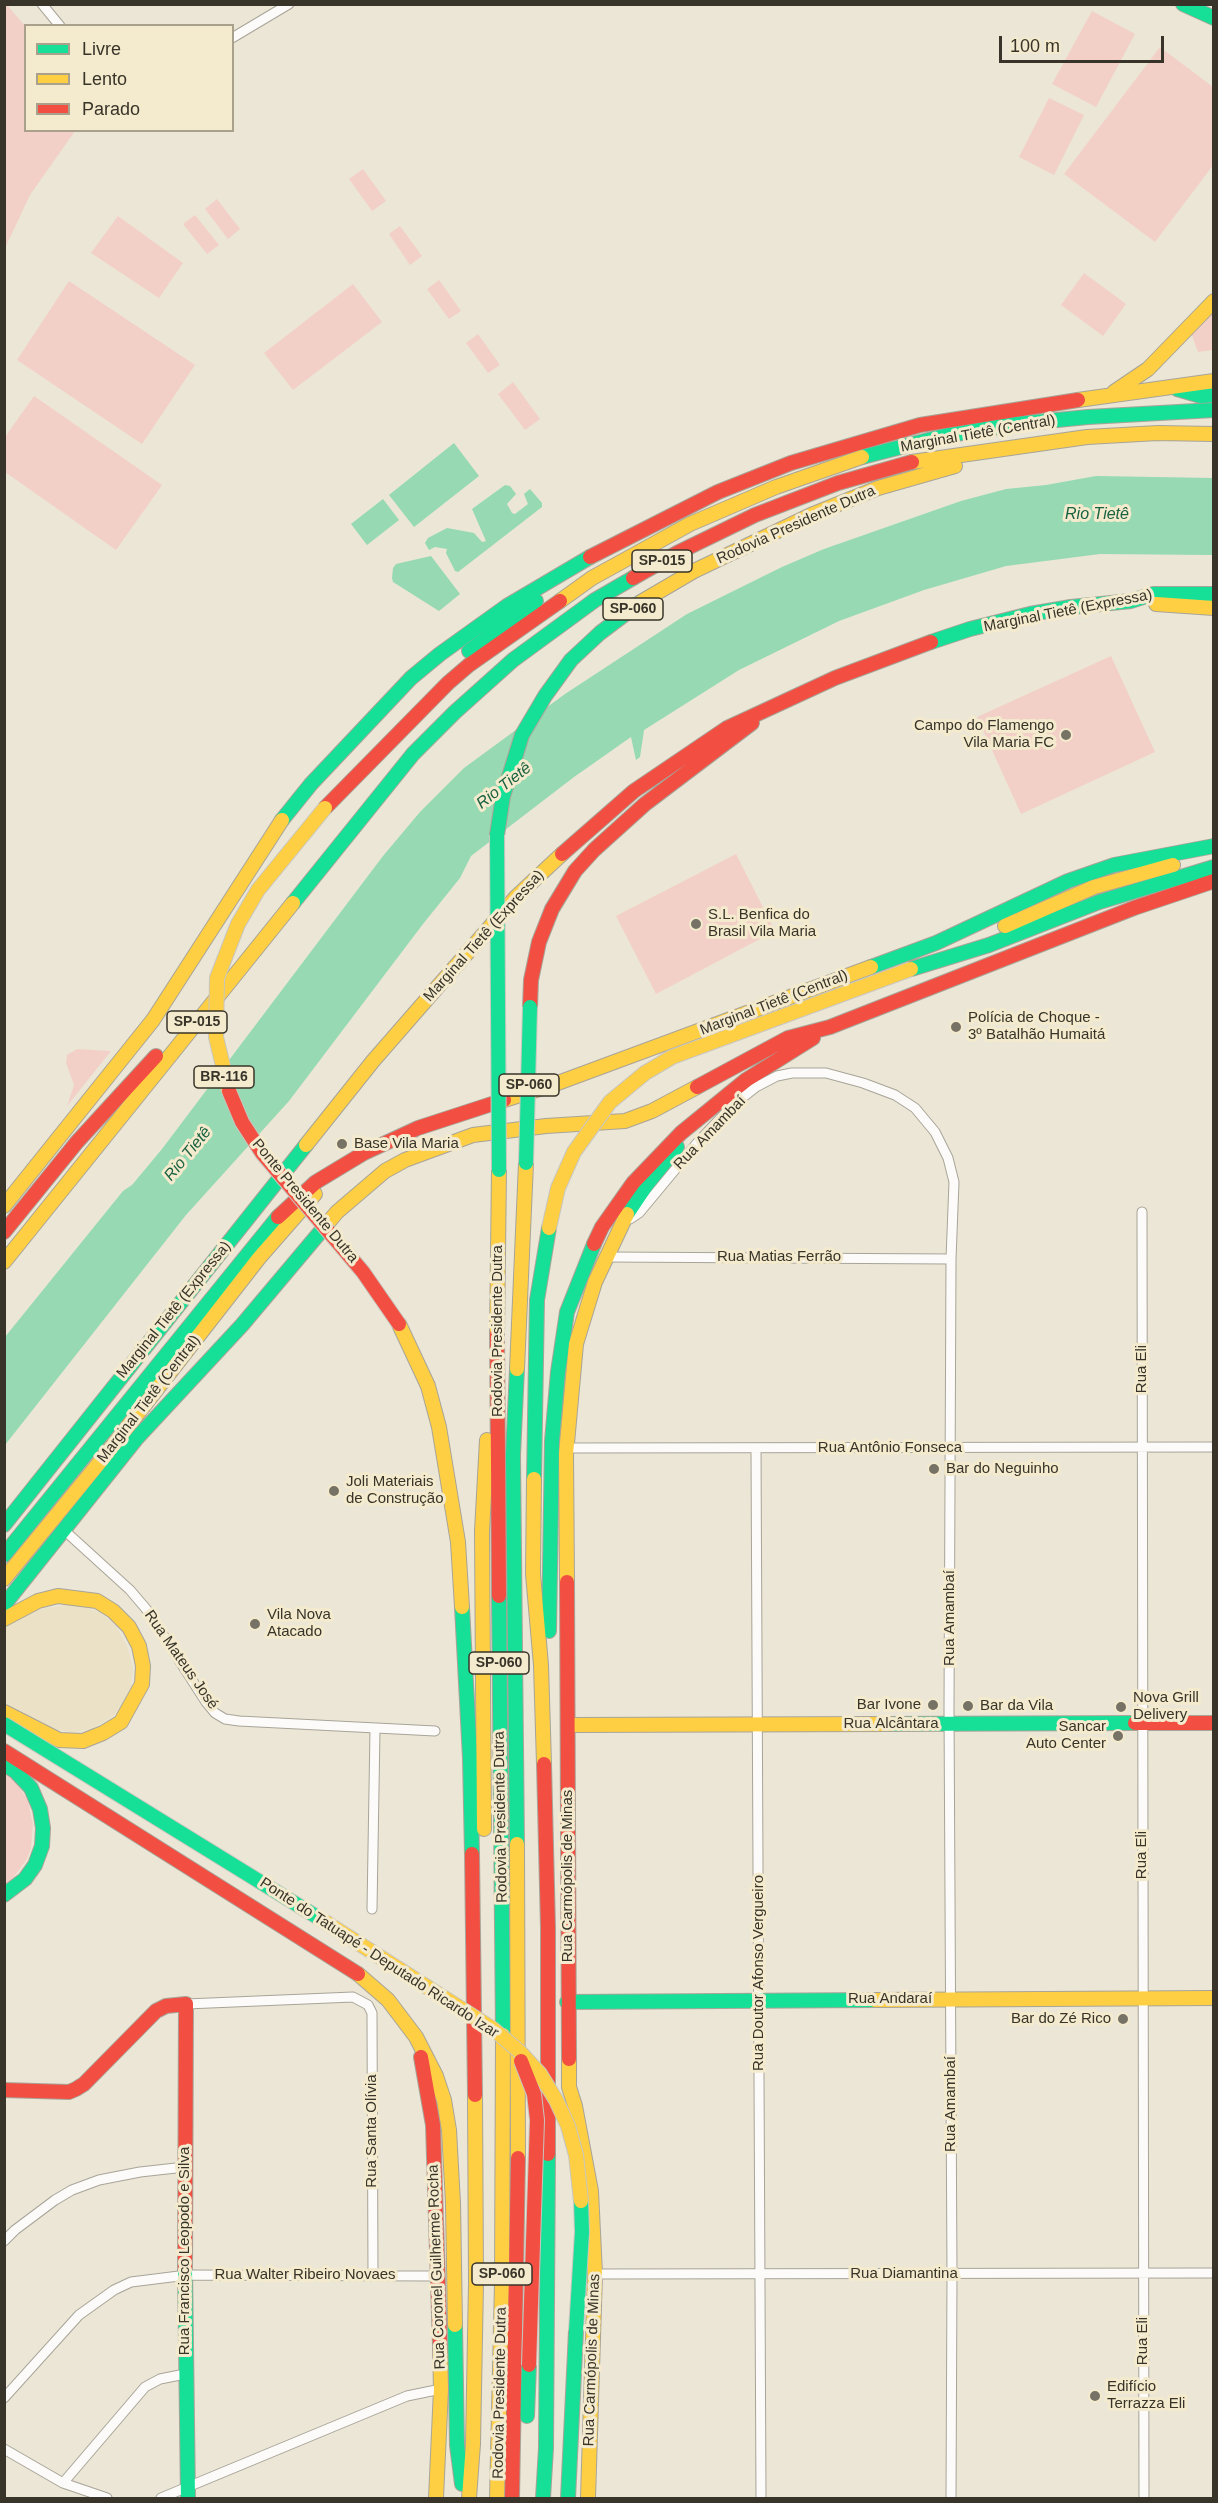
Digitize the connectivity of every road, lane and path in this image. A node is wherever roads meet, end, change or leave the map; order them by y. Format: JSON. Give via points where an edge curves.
{"nodes":[{"id":1,"x":42,"y":4,"type":"edge"},
{"id":2,"x":289,"y":4,"type":"edge"},
{"id":3,"x":1183,"y":4,"type":"edge"},
{"id":4,"x":1214,"y":18,"type":"edge"},
{"id":5,"x":58,"y":24,"type":"edge"},
{"id":6,"x":234,"y":37,"type":"edge"},
{"id":7,"x":1214,"y":301,"type":"edge"},
{"id":8,"x":1214,"y":381,"type":"edge"},
{"id":9,"x":1168,"y":386,"type":"junction"},
{"id":10,"x":1214,"y":395,"type":"edge"},
{"id":11,"x":1108,"y":396,"type":"junction"},
{"id":12,"x":1214,"y":410,"type":"edge"},
{"id":13,"x":1214,"y":434,"type":"edge"},
{"id":14,"x":995,"y":449,"type":"junction"},
{"id":15,"x":621,"y":561,"type":"junction"},
{"id":16,"x":579,"y":563,"type":"junction"},
{"id":17,"x":1214,"y":594,"type":"edge"},
{"id":18,"x":1131,"y":601,"type":"junction"},
{"id":19,"x":1214,"y":608,"type":"edge"},
{"id":20,"x":764,"y":711,"type":"junction"},
{"id":21,"x":367,"y":763,"type":"junction"},
{"id":22,"x":390,"y":782,"type":"junction"},
{"id":23,"x":1214,"y":846,"type":"edge"},
{"id":24,"x":1214,"y":854,"type":"edge"},
{"id":25,"x":1214,"y":867,"type":"edge"},
{"id":26,"x":1214,"y":881,"type":"edge"},
{"id":27,"x":1214,"y":888,"type":"edge"},
{"id":28,"x":1186,"y":890,"type":"junction"},
{"id":29,"x":918,"y":967,"type":"junction"},
{"id":30,"x":830,"y":1027,"type":"junction"},
{"id":31,"x":183,"y":1040,"type":"junction"},
{"id":32,"x":719,"y":1100,"type":"junction"},
{"id":33,"x":4,"y":1206,"type":"edge"},
{"id":34,"x":1142,"y":1212,"type":"dead end"},
{"id":35,"x":289,"y":1213,"type":"junction"},
{"id":36,"x":624,"y":1219,"type":"junction"},
{"id":37,"x":4,"y":1232,"type":"edge"},
{"id":38,"x":606,"y":1257,"type":"junction"},
{"id":39,"x":951,"y":1258,"type":"junction"},
{"id":40,"x":4,"y":1262,"type":"edge"},
{"id":41,"x":282,"y":1279,"type":"junction"},
{"id":42,"x":497,"y":1307,"type":"junction"},
{"id":43,"x":399,"y":1324,"type":"joint"},
{"id":44,"x":1143,"y":1447,"type":"junction"},
{"id":45,"x":1214,"y":1447,"type":"edge"},
{"id":46,"x":566,"y":1448,"type":"junction"},
{"id":47,"x":756,"y":1448,"type":"junction"},
{"id":48,"x":951,"y":1448,"type":"junction"},
{"id":49,"x":104,"y":1456,"type":"junction"},
{"id":50,"x":4,"y":1526,"type":"edge"},
{"id":51,"x":64,"y":1530,"type":"junction"},
{"id":52,"x":4,"y":1555,"type":"edge"},
{"id":53,"x":4,"y":1579,"type":"edge"},
{"id":54,"x":4,"y":1605,"type":"edge"},
{"id":55,"x":4,"y":1619,"type":"edge"},
{"id":56,"x":541,"y":1665,"type":"junction"},
{"id":57,"x":4,"y":1712,"type":"edge"},
{"id":58,"x":1141,"y":1723,"type":"junction"},
{"id":59,"x":1214,"y":1723,"type":"edge"},
{"id":60,"x":4,"y":1724,"type":"edge"},
{"id":61,"x":758,"y":1724,"type":"junction"},
{"id":62,"x":949,"y":1724,"type":"junction"},
{"id":63,"x":568,"y":1725,"type":"junction"},
{"id":64,"x":375,"y":1729,"type":"junction"},
{"id":65,"x":435,"y":1731,"type":"dead end"},
{"id":66,"x":4,"y":1751,"type":"edge"},
{"id":67,"x":4,"y":1764,"type":"edge"},
{"id":68,"x":4,"y":1895,"type":"edge"},
{"id":69,"x":372,"y":1909,"type":"dead end"},
{"id":70,"x":1142,"y":1997,"type":"junction"},
{"id":71,"x":1214,"y":1998,"type":"edge"},
{"id":72,"x":950,"y":1999,"type":"junction"},
{"id":73,"x":760,"y":2000,"type":"junction"},
{"id":74,"x":567,"y":2002,"type":"junction"},
{"id":75,"x":186,"y":2004,"type":"junction"},
{"id":76,"x":416,"y":2037,"type":"junction"},
{"id":77,"x":513,"y":2046,"type":"junction"},
{"id":78,"x":475,"y":2050,"type":"junction"},
{"id":79,"x":4,"y":2090,"type":"edge"},
{"id":80,"x":185,"y":2167,"type":"junction"},
{"id":81,"x":4,"y":2241,"type":"edge"},
{"id":82,"x":1143,"y":2273,"type":"junction"},
{"id":83,"x":1214,"y":2273,"type":"edge"},
{"id":84,"x":595,"y":2274,"type":"junction"},
{"id":85,"x":760,"y":2274,"type":"junction"},
{"id":86,"x":952,"y":2274,"type":"junction"},
{"id":87,"x":187,"y":2275,"type":"junction"},
{"id":88,"x":373,"y":2275,"type":"junction"},
{"id":89,"x":438,"y":2276,"type":"junction"},
{"id":90,"x":185,"y":2374,"type":"junction"},
{"id":91,"x":441,"y":2389,"type":"junction"},
{"id":92,"x":4,"y":2398,"type":"edge"},
{"id":93,"x":4,"y":2449,"type":"edge"},
{"id":94,"x":63,"y":2483,"type":"junction"},
{"id":95,"x":188,"y":2493,"type":"edge"},
{"id":96,"x":569,"y":2495,"type":"edge"},
{"id":97,"x":107,"y":2499,"type":"edge"},
{"id":98,"x":161,"y":2499,"type":"edge"},
{"id":99,"x":436,"y":2499,"type":"edge"},
{"id":100,"x":464,"y":2499,"type":"edge"},
{"id":101,"x":469,"y":2499,"type":"edge"},
{"id":102,"x":497,"y":2499,"type":"edge"},
{"id":103,"x":512,"y":2499,"type":"edge"},
{"id":104,"x":524,"y":2499,"type":"edge"},
{"id":105,"x":543,"y":2499,"type":"edge"},
{"id":106,"x":588,"y":2499,"type":"edge"},
{"id":107,"x":761,"y":2499,"type":"edge"},
{"id":108,"x":951,"y":2499,"type":"edge"},
{"id":109,"x":1144,"y":2499,"type":"edge"}],
"edges":[{"from":1,"to":5,"type":"street"},
{"from":2,"to":6,"type":"street"},
{"from":3,"to":4,"type":"main road"},
{"from":7,"to":11,"type":"main road","via":[[1148,369]]},
{"from":8,"to":9,"type":"main road"},
{"from":9,"to":10,"type":"main road","via":[[1201,396]]},
{"from":9,"to":11,"type":"main road"},
{"from":11,"to":16,"type":"main road","via":[[921,425],[791,463],[718,492]]},
{"from":12,"to":15,"type":"main road","name":"Marginal Tietê (Central)","via":[[1016,424],[873,453],[776,487],[690,524]]},
{"from":13,"to":14,"type":"main road","number":"SP-015","via":[[1134,434]]},
{"from":14,"to":22,"type":"main road","number":"SP-015","via":[[903,464],[838,483],[755,515],[677,552],[595,600],[513,660],[413,753]]},
{"from":14,"to":42,"type":"main road","name":"Rodovia Presidente Dutra","number":"SP-060","bridge":true,"via":[[977,460],[878,488],[811,515],[694,571],[637,605],[600,633],[571,660],[544,696],[522,735],[503,796],[497,835]]},
{"from":15,"to":21,"type":"main road","name":"Ponte Presidente Dutra","via":[[550,606],[470,665]]},
{"from":15,"to":22,"type":"main road","via":[[597,586],[475,679],[398,757]]},
{"from":16,"to":21,"type":"main road","via":[[567,580],[468,651],[404,709],[375,739]]},
{"from":16,"to":33,"type":"main road","via":[[507,606],[440,654],[411,678],[335,757],[277,825],[153,1020]]},
{"from":17,"to":18,"type":"main road","name":"Marginal Tietê (Expressa)","via":[[1153,594]]},
{"from":18,"to":19,"type":"main road"},
{"from":18,"to":20,"type":"main road","name":"Marginal Tietê (Expressa)","via":[[1061,609],[970,629],[892,655]]},
{"from":20,"to":50,"type":"main road","name":"Marginal Tietê (Expressa)","via":[[728,728],[634,791],[516,897],[365,1070]]},
{"from":20,"to":103,"type":"main road","name":"Rodovia Presidente Dutra","number":"SP-060","bridge":true,"via":[[645,804],[575,871],[552,909],[539,942],[531,980],[513,1455],[519,2096]]},
{"from":21,"to":43,"type":"main road","name":"Ponte Presidente Dutra","number":"BR-116","bridge":true,"via":[[325,807],[258,890],[238,924],[217,978],[216,1037],[226,1085],[242,1122],[262,1153],[363,1272]]},
{"from":22,"to":31,"type":"main road","number":"SP-015"},
{"from":23,"to":35,"type":"main road","name":"Marginal Tietê (Central)","via":[[1114,865],[1068,881],[936,943],[555,1084],[418,1128],[316,1182]]},
{"from":24,"to":29,"type":"main road","via":[[1094,887]]},
{"from":25,"to":29,"type":"main road","via":[[1099,902],[989,945]]},
{"from":26,"to":28,"type":"main road"},
{"from":27,"to":28,"type":"main road"},
{"from":28,"to":30,"type":"main road"},
{"from":29,"to":56,"type":"main road","bridge":true,"via":[[672,1057],[610,1102],[574,1152],[558,1188],[537,1300],[533,1574]]},
{"from":30,"to":32,"type":"main road"},
{"from":30,"to":41,"type":"main road","via":[[788,1038],[652,1112],[625,1120],[473,1135],[405,1160],[385,1171],[337,1212]]},
{"from":31,"to":37,"type":"main road","via":[[160,1051]]},
{"from":31,"to":40,"type":"main road","number":"SP-015"},
{"from":32,"to":36,"type":"main road","name":"Rua Amambaí","via":[[672,1152]]},
{"from":32,"to":56,"type":"main road","via":[[656,1157],[615,1207],[584,1266],[567,1312],[552,1441],[549,1639]]},
{"from":34,"to":44,"type":"street","name":"Rua Eli"},
{"from":35,"to":49,"type":"main road","name":"Marginal Tietê (Central)"},
{"from":35,"to":52,"type":"main road","name":"Marginal Tietê (Central)"},
{"from":36,"to":38,"type":"main road","name":"Rua Amambaí"},
{"from":36,"to":39,"type":"street","name":"Rua Amambaí","via":[[639,1213],[698,1142],[756,1087],[792,1072],[826,1073],[895,1095],[915,1108],[935,1132],[954,1182]]},
{"from":38,"to":39,"type":"street","name":"Rua Matias Ferrão"},
{"from":38,"to":46,"type":"main road","name":"Rua Carmópolis de Minas","via":[[576,1344]]},
{"from":39,"to":48,"type":"street","name":"Rua Amambaí"},
{"from":41,"to":49,"type":"main road","via":[[269,1285]]},
{"from":41,"to":51,"type":"main road","via":[[136,1438]]},
{"from":42,"to":78,"type":"main road","via":[[490,1354],[482,1531],[484,1932],[483,1990]]},
{"from":42,"to":102,"type":"main road","name":"Rodovia Presidente Dutra","number":"SP-060","via":[[503,1983]]},
{"from":43,"to":78,"type":"main road","name":"Rodovia Presidente Dutra","number":"BR-116","via":[[415,1354],[434,1407],[458,1542],[470,1758]]},
{"from":44,"to":45,"type":"street","name":"Rua Antônio Fonseca"},
{"from":44,"to":48,"type":"street","name":"Rua Antônio Fonseca"},
{"from":44,"to":58,"type":"street","name":"Rua Eli"},
{"from":46,"to":47,"type":"street","name":"Rua Antônio Fonseca"},
{"from":46,"to":63,"type":"main road","name":"Rua Carmópolis de Minas"},
{"from":47,"to":48,"type":"street","name":"Rua Antônio Fonseca"},
{"from":47,"to":61,"type":"street","name":"Rua Doutor Afonso Vergueiro"},
{"from":48,"to":62,"type":"street","name":"Rua Amambaí"},
{"from":49,"to":53,"type":"main road","name":"Marginal Tietê (Central)"},
{"from":51,"to":54,"type":"main road"},
{"from":51,"to":64,"type":"street","name":"Rua Mateus José","via":[[130,1590],[215,1713],[239,1722]]},
{"from":55,"to":57,"type":"main road","via":[[38,1601],[58,1596],[97,1601],[129,1628],[139,1646],[143,1666],[142,1684],[121,1722],[83,1741],[59,1740]]},
{"from":56,"to":105,"type":"main road","number":"SP-060","via":[[548,1928]]},
{"from":58,"to":59,"type":"main road","name":"Rua Alcântara"},
{"from":58,"to":62,"type":"main road","name":"Rua Alcântara"},
{"from":58,"to":70,"type":"street","name":"Rua Eli"},
{"from":60,"to":77,"type":"main road","name":"Ponte do Tatuapé - Deputado Ricardo Izar","bridge":true,"via":[[346,1935],[493,2029]]},
{"from":61,"to":62,"type":"main road","name":"Rua Alcântara"},
{"from":61,"to":63,"type":"main road","name":"Rua Alcântara"},
{"from":61,"to":73,"type":"street","name":"Rua Doutor Afonso Vergueiro"},
{"from":62,"to":72,"type":"street","name":"Rua Amambaí"},
{"from":63,"to":74,"type":"main road","name":"Rua Carmópolis de Minas"},
{"from":64,"to":65,"type":"street","name":"Rua Mateus José"},
{"from":64,"to":69,"type":"street"},
{"from":66,"to":76,"type":"main road","name":"Ponte do Tatuapé - Deputado Ricardo Izar","via":[[368,1981]]},
{"from":67,"to":68,"type":"main road","via":[[31,1788],[43,1828],[35,1866],[25,1880]]},
{"from":70,"to":71,"type":"main road","name":"Rua Andaraí"},
{"from":70,"to":72,"type":"main road","name":"Rua Andaraí"},
{"from":70,"to":82,"type":"street","name":"Rua Eli"},
{"from":72,"to":73,"type":"main road","name":"Rua Andaraí"},
{"from":72,"to":86,"type":"street","name":"Rua Amambaí"},
{"from":73,"to":74,"type":"main road","name":"Rua Andaraí"},
{"from":73,"to":85,"type":"street","name":"Rua Doutor Afonso Vergueiro"},
{"from":74,"to":84,"type":"main road","name":"Rua Carmópolis de Minas","via":[[569,2087],[589,2179]]},
{"from":75,"to":79,"type":"main road","via":[[156,2011],[76,2089]]},
{"from":75,"to":80,"type":"main road","name":"Rua Francisco Leopodo e Silva"},
{"from":75,"to":88,"type":"street","name":"Rua Santa Olívia","via":[[353,1997],[369,2005]]},
{"from":76,"to":89,"type":"main road","name":"Rua Coronel Guilherme Rocha","via":[[433,2125]]},
{"from":76,"to":100,"type":"main road","via":[[436,2076],[449,2130],[457,2445]]},
{"from":77,"to":96,"type":"main road","name":"Ponte do Tatuapé - Deputado Ricardo Izar","bridge":true,"via":[[540,2074],[556,2100],[568,2126],[581,2187]]},
{"from":77,"to":104,"type":"main road","bridge":true,"via":[[529,2077],[537,2120]]},
{"from":78,"to":101,"type":"main road","name":"Rodovia Presidente Dutra","number":"SP-060","via":[[476,2295]]},
{"from":80,"to":81,"type":"street","via":[[99,2180],[72,2190]]},
{"from":80,"to":87,"type":"main road","name":"Rua Francisco Leopodo e Silva"},
{"from":82,"to":83,"type":"street","name":"Rua Diamantina"},
{"from":82,"to":86,"type":"street","name":"Rua Diamantina"},
{"from":82,"to":109,"type":"street","name":"Rua Eli"},
{"from":84,"to":85,"type":"street","name":"Rua Diamantina"},
{"from":84,"to":106,"type":"main road","name":"Rua Carmópolis de Minas"},
{"from":85,"to":86,"type":"street","name":"Rua Diamantina"},
{"from":85,"to":107,"type":"street","name":"Rua Doutor Afonso Vergueiro"},
{"from":86,"to":108,"type":"street","name":"Rua Amambaí"},
{"from":87,"to":88,"type":"street","name":"Rua Walter Ribeiro Novaes"},
{"from":87,"to":90,"type":"main road","name":"Rua Francisco Leopodo e Silva"},
{"from":87,"to":92,"type":"street","name":"Rua Walter Ribeiro Novaes","via":[[131,2282],[114,2290],[79,2315]]},
{"from":88,"to":89,"type":"street","name":"Rua Walter Ribeiro Novaes"},
{"from":89,"to":91,"type":"main road","name":"Rua Coronel Guilherme Rocha"},
{"from":90,"to":94,"type":"street","via":[[145,2387]]},
{"from":90,"to":95,"type":"main road","name":"Rua Francisco Leopodo e Silva"},
{"from":91,"to":95,"type":"street","via":[[407,2396]]},
{"from":91,"to":99,"type":"main road","name":"Rua Coronel Guilherme Rocha"},
{"from":93,"to":94,"type":"street"},
{"from":94,"to":97,"type":"street"},
{"from":95,"to":98,"type":"street"}]}
